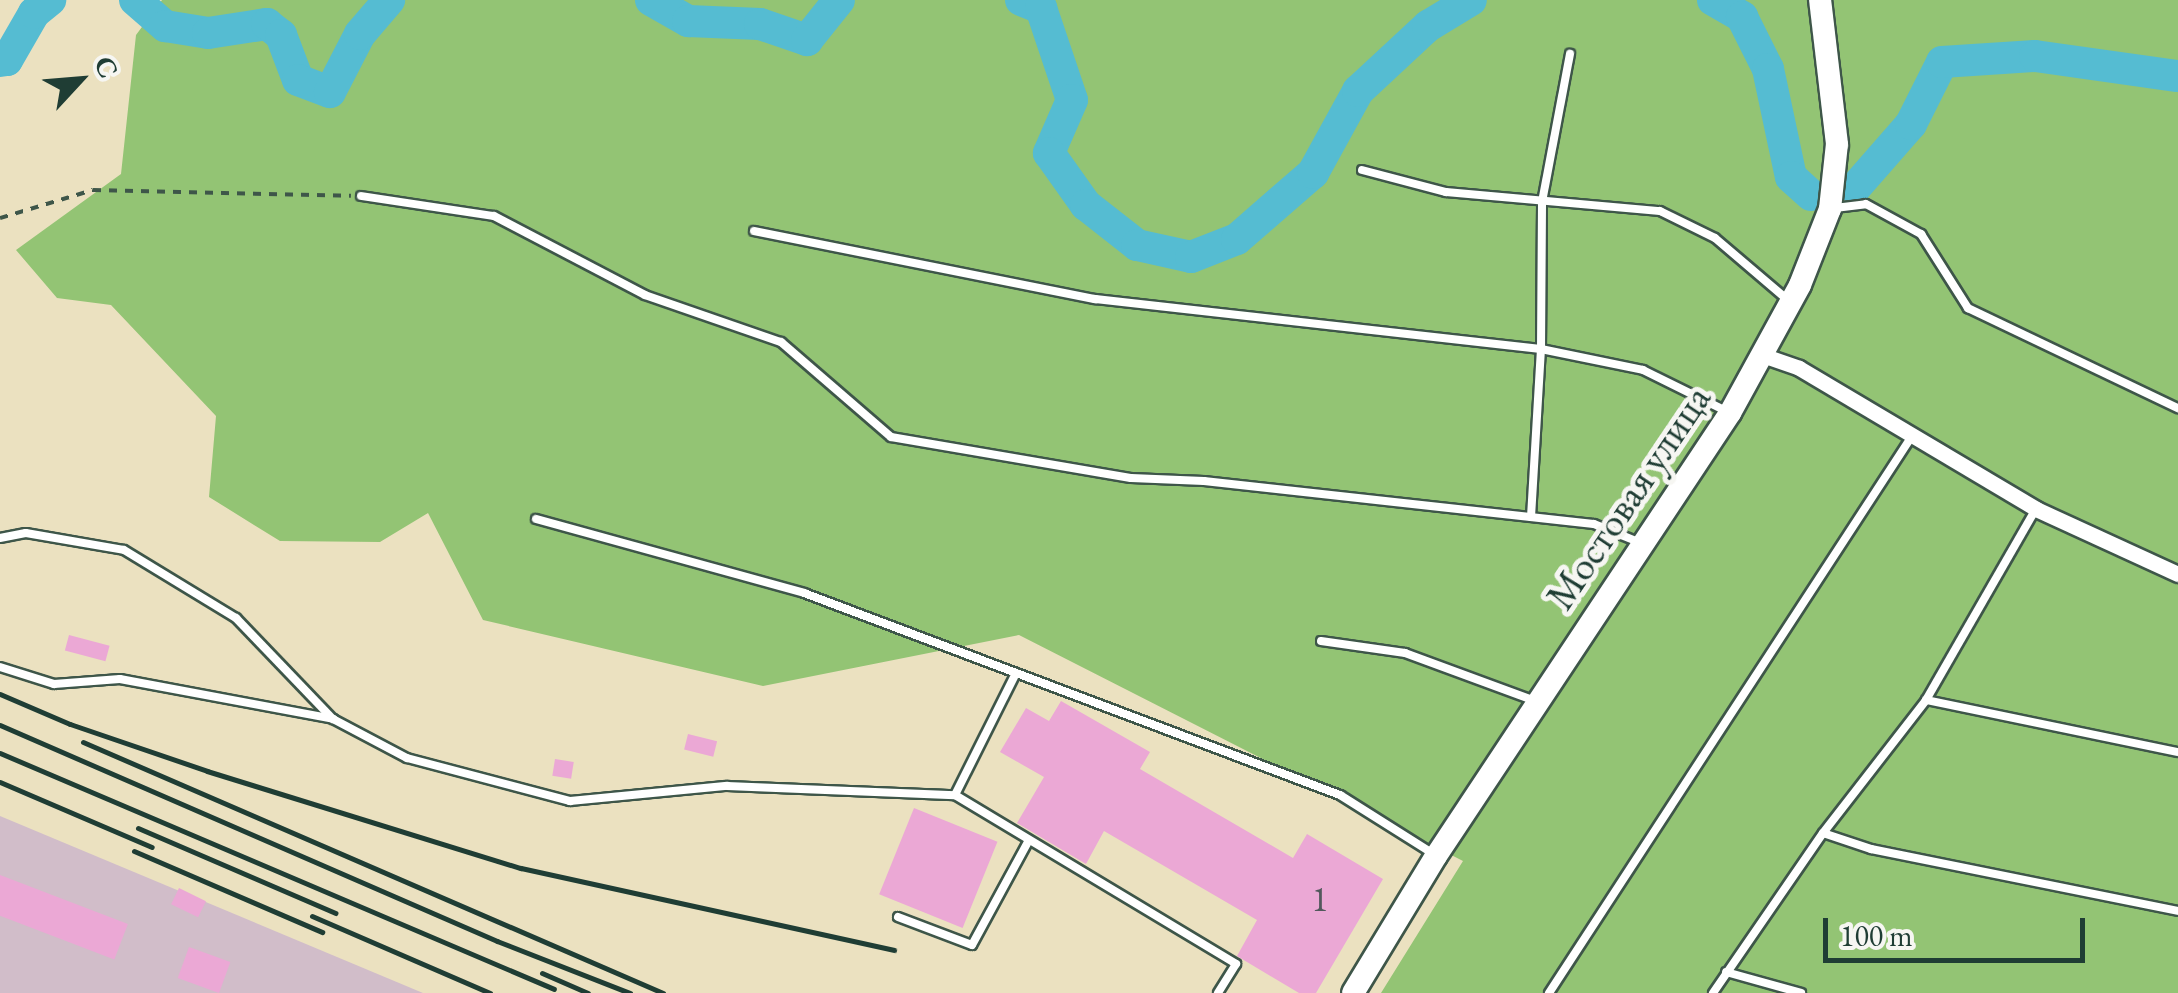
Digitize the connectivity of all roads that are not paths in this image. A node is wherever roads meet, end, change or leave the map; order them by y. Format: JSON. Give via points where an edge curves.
{"nodes":[{"id":1,"x":1820,"y":0,"type":"edge"},
{"id":2,"x":1570,"y":54,"type":"dead end"},
{"id":3,"x":1362,"y":170,"type":"dead end"},
{"id":4,"x":361,"y":196,"type":"road end"},
{"id":5,"x":1542,"y":202,"type":"junction"},
{"id":6,"x":1830,"y":209,"type":"junction"},
{"id":7,"x":754,"y":231,"type":"dead end"},
{"id":8,"x":1791,"y":303,"type":"junction"},
{"id":9,"x":1540,"y":349,"type":"junction"},
{"id":10,"x":1765,"y":356,"type":"junction"},
{"id":11,"x":2178,"y":408,"type":"edge"},
{"id":12,"x":1730,"y":414,"type":"junction"},
{"id":13,"x":1912,"y":436,"type":"junction"},
{"id":14,"x":2036,"y":510,"type":"junction"},
{"id":15,"x":1531,"y":517,"type":"junction"},
{"id":16,"x":536,"y":519,"type":"dead end"},
{"id":17,"x":0,"y":538,"type":"edge"},
{"id":18,"x":1641,"y":543,"type":"junction"},
{"id":19,"x":2178,"y":574,"type":"edge"},
{"id":20,"x":1321,"y":640,"type":"dead end"},
{"id":21,"x":0,"y":667,"type":"edge"},
{"id":22,"x":1016,"y":672,"type":"junction"},
{"id":23,"x":1926,"y":700,"type":"junction"},
{"id":24,"x":1537,"y":701,"type":"junction"},
{"id":25,"x":333,"y":719,"type":"junction"},
{"id":26,"x":2178,"y":752,"type":"edge"},
{"id":27,"x":955,"y":795,"type":"junction"},
{"id":28,"x":1824,"y":832,"type":"junction"},
{"id":29,"x":1029,"y":840,"type":"junction"},
{"id":30,"x":1436,"y":856,"type":"junction"},
{"id":31,"x":2178,"y":912,"type":"edge"},
{"id":32,"x":898,"y":917,"type":"dead end"},
{"id":33,"x":1726,"y":972,"type":"junction"},
{"id":34,"x":1218,"y":993,"type":"edge"},
{"id":35,"x":1352,"y":993,"type":"edge"},
{"id":36,"x":1549,"y":993,"type":"edge"},
{"id":37,"x":1713,"y":993,"type":"edge"},
{"id":38,"x":1801,"y":993,"type":"edge"}],
"edges":[{"from":1,"to":6,"type":"street","name":"Мостовая улица","via":[[1837,144]]},
{"from":2,"to":5,"type":"lane"},
{"from":3,"to":5,"type":"lane","via":[[1446,192]]},
{"from":4,"to":15,"type":"lane","via":[[494,216],[645,295],[781,342],[891,437],[1132,478]]},
{"from":5,"to":8,"type":"lane","via":[[1660,211],[1715,238]]},
{"from":5,"to":9,"type":"lane"},
{"from":6,"to":8,"type":"street","name":"Мостовая улица"},
{"from":6,"to":11,"type":"lane","via":[[1866,204],[1920,234],[1968,308]]},
{"from":7,"to":9,"type":"lane","via":[[1096,299]]},
{"from":8,"to":10,"type":"street","name":"Мостовая улица"},
{"from":9,"to":12,"type":"lane","via":[[1642,370]]},
{"from":9,"to":15,"type":"lane"},
{"from":10,"to":12,"type":"street","name":"Мостовая улица"},
{"from":10,"to":13,"type":"street","via":[[1798,368]]},
{"from":12,"to":18,"type":"street","name":"Мостовая улица"},
{"from":13,"to":14,"type":"street"},
{"from":13,"to":36,"type":"lane"},
{"from":14,"to":19,"type":"street"},
{"from":14,"to":23,"type":"lane"},
{"from":15,"to":18,"type":"lane","via":[[1594,524]]},
{"from":16,"to":22,"type":"lane","via":[[804,593]]},
{"from":17,"to":25,"type":"lane","via":[[26,533],[124,550],[236,618]]},
{"from":18,"to":24,"type":"street","name":"Мостовая улица"},
{"from":20,"to":24,"type":"lane","via":[[1406,653]]},
{"from":21,"to":25,"type":"lane","via":[[54,684],[120,678]]},
{"from":22,"to":27,"type":"lane"},
{"from":22,"to":30,"type":"lane","via":[[1340,795]]},
{"from":23,"to":26,"type":"lane"},
{"from":23,"to":28,"type":"lane"},
{"from":24,"to":30,"type":"street","name":"Мостовая улица"},
{"from":25,"to":27,"type":"lane","via":[[406,758],[570,802],[727,786]]},
{"from":27,"to":29,"type":"lane"},
{"from":28,"to":31,"type":"lane","via":[[1871,850]]},
{"from":28,"to":33,"type":"lane"},
{"from":29,"to":32,"type":"lane","via":[[972,945]]},
{"from":29,"to":34,"type":"lane","via":[[1236,964]]},
{"from":30,"to":35,"type":"street","name":"Мостовая улица"},
{"from":33,"to":37,"type":"lane"},
{"from":33,"to":38,"type":"lane"}]}
